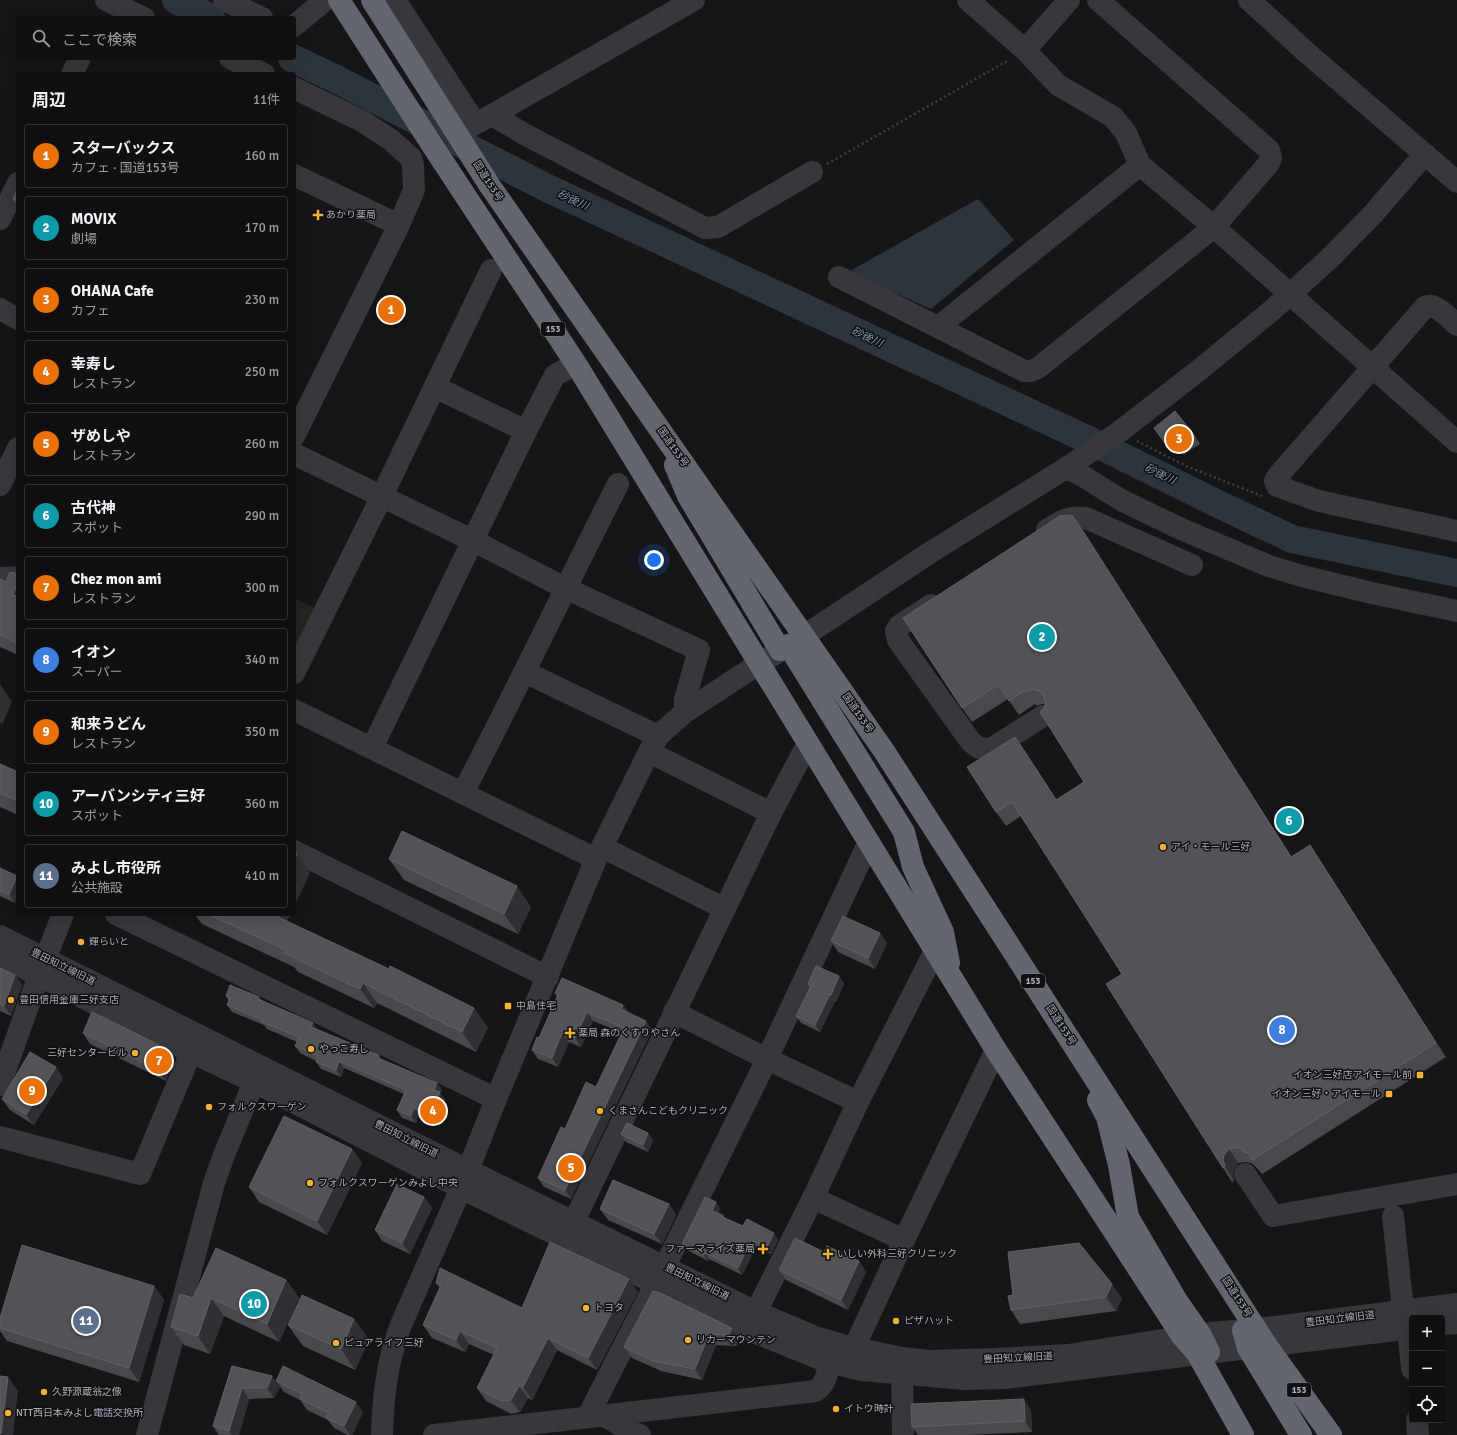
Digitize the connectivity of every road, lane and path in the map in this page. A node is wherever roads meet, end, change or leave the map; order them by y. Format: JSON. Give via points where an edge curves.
{"nodes":[{"id":1,"x":224,"y":0,"type":"edge"},
{"id":2,"x":325,"y":0,"type":"edge"},
{"id":3,"x":340,"y":0,"type":"edge"},
{"id":4,"x":372,"y":0,"type":"edge"},
{"id":5,"x":395,"y":0,"type":"edge"},
{"id":6,"x":694,"y":0,"type":"edge"},
{"id":7,"x":968,"y":0,"type":"edge"},
{"id":8,"x":1069,"y":0,"type":"edge"},
{"id":9,"x":1098,"y":0,"type":"edge"},
{"id":10,"x":1249,"y":0,"type":"edge"},
{"id":11,"x":105,"y":6,"type":"edge"},
{"id":12,"x":138,"y":16,"type":"edge"},
{"id":13,"x":258,"y":16,"type":"edge"},
{"id":14,"x":296,"y":24,"type":"edge"},
{"id":15,"x":1025,"y":50,"type":"junction"},
{"id":16,"x":79,"y":60,"type":"edge"},
{"id":17,"x":235,"y":60,"type":"edge"},
{"id":18,"x":255,"y":68,"type":"edge"},
{"id":19,"x":73,"y":72,"type":"edge"},
{"id":20,"x":296,"y":89,"type":"edge"},
{"id":21,"x":475,"y":124,"type":"junction"},
{"id":22,"x":432,"y":145,"type":"junction"},
{"id":23,"x":1425,"y":154,"type":"junction"},
{"id":24,"x":411,"y":158,"type":"junction"},
{"id":25,"x":1140,"y":164,"type":"junction"},
{"id":26,"x":812,"y":172,"type":"joint"},
{"id":27,"x":296,"y":176,"type":"edge"},
{"id":28,"x":1457,"y":182,"type":"edge"},
{"id":29,"x":16,"y":187,"type":"edge"},
{"id":30,"x":0,"y":219,"type":"edge"},
{"id":31,"x":399,"y":226,"type":"junction"},
{"id":32,"x":1214,"y":227,"type":"junction"},
{"id":33,"x":491,"y":270,"type":"dead end"},
{"id":34,"x":839,"y":277,"type":"dead end"},
{"id":35,"x":1290,"y":294,"type":"junction"},
{"id":36,"x":0,"y":309,"type":"edge"},
{"id":37,"x":16,"y":318,"type":"edge"},
{"id":38,"x":1457,"y":325,"type":"edge"},
{"id":39,"x":938,"y":327,"type":"junction"},
{"id":40,"x":576,"y":364,"type":"junction"},
{"id":41,"x":1372,"y":367,"type":"junction"},
{"id":42,"x":435,"y":387,"type":"junction"},
{"id":43,"x":526,"y":430,"type":"junction"},
{"id":44,"x":296,"y":432,"type":"edge"},
{"id":45,"x":1457,"y":442,"type":"edge"},
{"id":46,"x":16,"y":452,"type":"edge"},
{"id":47,"x":296,"y":455,"type":"edge"},
{"id":48,"x":1066,"y":468,"type":"junction"},
{"id":49,"x":618,"y":484,"type":"dead end"},
{"id":50,"x":0,"y":486,"type":"edge"},
{"id":51,"x":382,"y":496,"type":"junction"},
{"id":52,"x":1457,"y":531,"type":"edge"},
{"id":53,"x":474,"y":540,"type":"junction"},
{"id":54,"x":1031,"y":540,"type":"edge"},
{"id":55,"x":1192,"y":565,"type":"dead end"},
{"id":56,"x":0,"y":578,"type":"edge"},
{"id":57,"x":16,"y":578,"type":"edge"},
{"id":58,"x":565,"y":588,"type":"junction"},
{"id":59,"x":945,"y":596,"type":"edge"},
{"id":60,"x":1457,"y":611,"type":"edge"},
{"id":61,"x":791,"y":644,"type":"junction"},
{"id":62,"x":760,"y":663,"type":"junction"},
{"id":63,"x":296,"y":669,"type":"edge"},
{"id":64,"x":525,"y":672,"type":"junction"},
{"id":65,"x":296,"y":711,"type":"edge"},
{"id":66,"x":685,"y":712,"type":"junction"},
{"id":67,"x":1043,"y":716,"type":"edge"},
{"id":68,"x":808,"y":743,"type":"junction"},
{"id":69,"x":654,"y":744,"type":"junction"},
{"id":70,"x":372,"y":748,"type":"junction"},
{"id":71,"x":463,"y":793,"type":"junction"},
{"id":72,"x":772,"y":813,"type":"junction"},
{"id":73,"x":869,"y":842,"type":"junction"},
{"id":74,"x":296,"y":852,"type":"edge"},
{"id":75,"x":599,"y":853,"type":"junction"},
{"id":76,"x":725,"y":909,"type":"junction"},
{"id":77,"x":62,"y":916,"type":"edge"},
{"id":78,"x":120,"y":916,"type":"edge"},
{"id":79,"x":0,"y":936,"type":"edge"},
{"id":80,"x":935,"y":951,"type":"junction"},
{"id":81,"x":0,"y":956,"type":"edge"},
{"id":82,"x":42,"y":967,"type":"junction"},
{"id":83,"x":548,"y":977,"type":"junction"},
{"id":84,"x":953,"y":979,"type":"junction"},
{"id":85,"x":1046,"y":1002,"type":"junction"},
{"id":86,"x":674,"y":1012,"type":"junction"},
{"id":87,"x":996,"y":1050,"type":"junction"},
{"id":88,"x":191,"y":1052,"type":"junction"},
{"id":89,"x":767,"y":1059,"type":"junction"},
{"id":90,"x":254,"y":1082,"type":"junction"},
{"id":91,"x":0,"y":1085,"type":"edge"},
{"id":92,"x":496,"y":1099,"type":"junction"},
{"id":93,"x":858,"y":1102,"type":"junction"},
{"id":94,"x":0,"y":1137,"type":"edge"},
{"id":95,"x":1245,"y":1174,"type":"dead end"},
{"id":96,"x":465,"y":1179,"type":"junction"},
{"id":97,"x":1457,"y":1184,"type":"edge"},
{"id":98,"x":812,"y":1198,"type":"junction"},
{"id":99,"x":1393,"y":1216,"type":"dead end"},
{"id":100,"x":574,"y":1221,"type":"junction"},
{"id":101,"x":904,"y":1240,"type":"junction"},
{"id":102,"x":661,"y":1275,"type":"junction"},
{"id":103,"x":1457,"y":1304,"type":"edge"},
{"id":104,"x":756,"y":1312,"type":"junction"},
{"id":105,"x":1408,"y":1322,"type":"edge"},
{"id":106,"x":1457,"y":1323,"type":"edge"},
{"id":107,"x":1445,"y":1324,"type":"edge"},
{"id":108,"x":1254,"y":1338,"type":"junction"},
{"id":109,"x":1197,"y":1344,"type":"junction"},
{"id":110,"x":854,"y":1348,"type":"junction"},
{"id":111,"x":1410,"y":1351,"type":"edge"},
{"id":112,"x":828,"y":1362,"type":"junction"},
{"id":113,"x":902,"y":1366,"type":"junction"},
{"id":114,"x":596,"y":1416,"type":"junction"},
{"id":115,"x":1417,"y":1423,"type":"edge"},
{"id":116,"x":147,"y":1435,"type":"edge"},
{"id":117,"x":382,"y":1435,"type":"edge"},
{"id":118,"x":434,"y":1435,"type":"edge"},
{"id":119,"x":640,"y":1435,"type":"edge"},
{"id":120,"x":903,"y":1435,"type":"edge"},
{"id":121,"x":1243,"y":1435,"type":"edge"},
{"id":122,"x":1301,"y":1435,"type":"edge"},
{"id":123,"x":1331,"y":1435,"type":"edge"},
{"id":124,"x":1418,"y":1435,"type":"edge"}],
"edges":[{"from":1,"to":13,"type":"street"},
{"from":2,"to":14,"type":"street"},
{"from":3,"to":22,"type":"highway","number":"153"},
{"from":4,"to":21,"type":"highway","name":"国道153号","number":"153"},
{"from":5,"to":21,"type":"street"},
{"from":6,"to":21,"type":"street"},
{"from":7,"to":15,"type":"street"},
{"from":8,"to":15,"type":"street"},
{"from":9,"to":32,"type":"street","via":[[1269,150],[1269,162]]},
{"from":10,"to":23,"type":"street"},
{"from":11,"to":12,"type":"street"},
{"from":15,"to":25,"type":"street","via":[[1058,85],[1113,117],[1126,133]]},
{"from":15,"to":26,"type":"path"},
{"from":16,"to":19,"type":"street"},
{"from":17,"to":18,"type":"street"},
{"from":20,"to":24,"type":"street","via":[[362,121],[391,140]]},
{"from":21,"to":26,"type":"street","via":[[526,135],[705,228],[718,227]]},
{"from":21,"to":61,"type":"highway","name":"国道153号","number":"153","via":[[490,186],[660,429],[688,496]]},
{"from":22,"to":24,"type":"street"},
{"from":22,"to":40,"type":"highway","number":"153"},
{"from":23,"to":28,"type":"street"},
{"from":23,"to":35,"type":"street","via":[[1373,214]]},
{"from":24,"to":31,"type":"street","via":[[414,190]]},
{"from":25,"to":32,"type":"street"},
{"from":25,"to":39,"type":"street"},
{"from":27,"to":31,"type":"street"},
{"from":29,"to":30,"type":"street"},
{"from":31,"to":44,"type":"street"},
{"from":32,"to":35,"type":"street"},
{"from":32,"to":39,"type":"street","via":[[1031,371],[1024,371]]},
{"from":33,"to":42,"type":"street"},
{"from":34,"to":39,"type":"street"},
{"from":35,"to":41,"type":"street"},
{"from":35,"to":48,"type":"street","via":[[1120,432]]},
{"from":36,"to":37,"type":"street"},
{"from":38,"to":41,"type":"street","via":[[1437,308],[1427,305]]},
{"from":40,"to":43,"type":"street","via":[[555,375]]},
{"from":40,"to":62,"type":"highway","number":"153"},
{"from":41,"to":45,"type":"street"},
{"from":41,"to":52,"type":"street","via":[[1275,481],[1278,486],[1319,501]]},
{"from":42,"to":43,"type":"street"},
{"from":42,"to":51,"type":"street"},
{"from":43,"to":53,"type":"street"},
{"from":46,"to":50,"type":"street"},
{"from":47,"to":51,"type":"street"},
{"from":48,"to":60,"type":"street","via":[[1122,500],[1181,529],[1269,566],[1372,593]]},
{"from":48,"to":61,"type":"street","via":[[931,552]]},
{"from":49,"to":58,"type":"street"},
{"from":51,"to":53,"type":"street"},
{"from":51,"to":63,"type":"street"},
{"from":53,"to":58,"type":"street"},
{"from":53,"to":70,"type":"street"},
{"from":54,"to":55,"type":"street","via":[[1064,518],[1075,516],[1086,518]]},
{"from":56,"to":57,"type":"street"},
{"from":58,"to":64,"type":"street"},
{"from":58,"to":66,"type":"street","via":[[699,650],[685,699]]},
{"from":59,"to":67,"type":"street","via":[[899,626],[896,631],[898,640],[971,742],[979,748],[991,749]]},
{"from":61,"to":62,"type":"street"},
{"from":61,"to":84,"type":"highway","number":"153","via":[[904,832],[913,867],[943,932]]},
{"from":61,"to":85,"type":"highway","name":"国道153号","number":"153","via":[[884,751]]},
{"from":62,"to":66,"type":"street"},
{"from":62,"to":68,"type":"highway","number":"153"},
{"from":64,"to":69,"type":"street"},
{"from":64,"to":71,"type":"street"},
{"from":65,"to":70,"type":"street"},
{"from":66,"to":69,"type":"street"},
{"from":68,"to":72,"type":"street"},
{"from":68,"to":73,"type":"highway","number":"153"},
{"from":69,"to":72,"type":"street"},
{"from":69,"to":75,"type":"street"},
{"from":70,"to":71,"type":"street"},
{"from":71,"to":75,"type":"street"},
{"from":72,"to":76,"type":"street"},
{"from":73,"to":80,"type":"highway","number":"153"},
{"from":73,"to":89,"type":"street"},
{"from":74,"to":83,"type":"street"},
{"from":75,"to":76,"type":"street"},
{"from":75,"to":83,"type":"street"},
{"from":76,"to":86,"type":"street"},
{"from":77,"to":82,"type":"street"},
{"from":78,"to":92,"type":"street"},
{"from":79,"to":82,"type":"street","name":"豊田知立線旧道"},
{"from":80,"to":84,"type":"highway","number":"153"},
{"from":80,"to":93,"type":"street"},
{"from":81,"to":82,"type":"street","name":"豊田知立線旧道"},
{"from":82,"to":88,"type":"street","name":"豊田知立線旧道"},
{"from":82,"to":91,"type":"street"},
{"from":82,"to":96,"type":"street","name":"豊田知立線旧道"},
{"from":83,"to":92,"type":"street"},
{"from":84,"to":87,"type":"highway","number":"153"},
{"from":85,"to":108,"type":"highway","name":"国道153号","number":"153"},
{"from":85,"to":109,"type":"highway","number":"153","via":[[1107,1118],[1128,1216],[1177,1301]]},
{"from":86,"to":89,"type":"street"},
{"from":86,"to":100,"type":"street"},
{"from":87,"to":101,"type":"street"},
{"from":87,"to":109,"type":"highway","number":"153"},
{"from":88,"to":90,"type":"street","name":"豊田知立線旧道"},
{"from":88,"to":94,"type":"street","via":[[140,1174]]},
{"from":89,"to":93,"type":"street"},
{"from":89,"to":102,"type":"street"},
{"from":90,"to":96,"type":"street","name":"豊田知立線旧道"},
{"from":90,"to":116,"type":"street","via":[[214,1183]]},
{"from":92,"to":96,"type":"street"},
{"from":93,"to":98,"type":"street"},
{"from":95,"to":97,"type":"street","via":[[1273,1216]]},
{"from":96,"to":100,"type":"street","name":"豊田知立線旧道"},
{"from":96,"to":102,"type":"street","name":"豊田知立線旧道"},
{"from":96,"to":117,"type":"street","via":[[392,1349],[383,1399]]},
{"from":98,"to":101,"type":"street"},
{"from":98,"to":104,"type":"street"},
{"from":99,"to":105,"type":"street"},
{"from":100,"to":102,"type":"street","name":"豊田知立線旧道"},
{"from":101,"to":110,"type":"street"},
{"from":102,"to":104,"type":"street","name":"豊田知立線旧道"},
{"from":102,"to":112,"type":"street","name":"豊田知立線旧道","via":[[756,1333]]},
{"from":102,"to":114,"type":"street"},
{"from":103,"to":105,"type":"street","name":"豊田知立線旧道"},
{"from":104,"to":110,"type":"street","name":"豊田知立線旧道","via":[[815,1337]]},
{"from":105,"to":108,"type":"street","name":"豊田知立線旧道"},
{"from":105,"to":111,"type":"street"},
{"from":106,"to":107,"type":"street"},
{"from":108,"to":109,"type":"street","name":"豊田知立線旧道"},
{"from":108,"to":122,"type":"highway","number":"153"},
{"from":108,"to":123,"type":"highway","name":"国道153号","number":"153"},
{"from":109,"to":113,"type":"street","name":"豊田知立線旧道","via":[[1005,1378],[965,1379]]},
{"from":109,"to":121,"type":"highway","number":"153"},
{"from":110,"to":113,"type":"street","name":"豊田知立線旧道"},
{"from":112,"to":113,"type":"street","name":"豊田知立線旧道","via":[[862,1370]]},
{"from":112,"to":114,"type":"street","via":[[826,1378],[816,1391]]},
{"from":113,"to":120,"type":"street"},
{"from":114,"to":118,"type":"street"},
{"from":114,"to":119,"type":"street"},
{"from":115,"to":124,"type":"street"}]}
